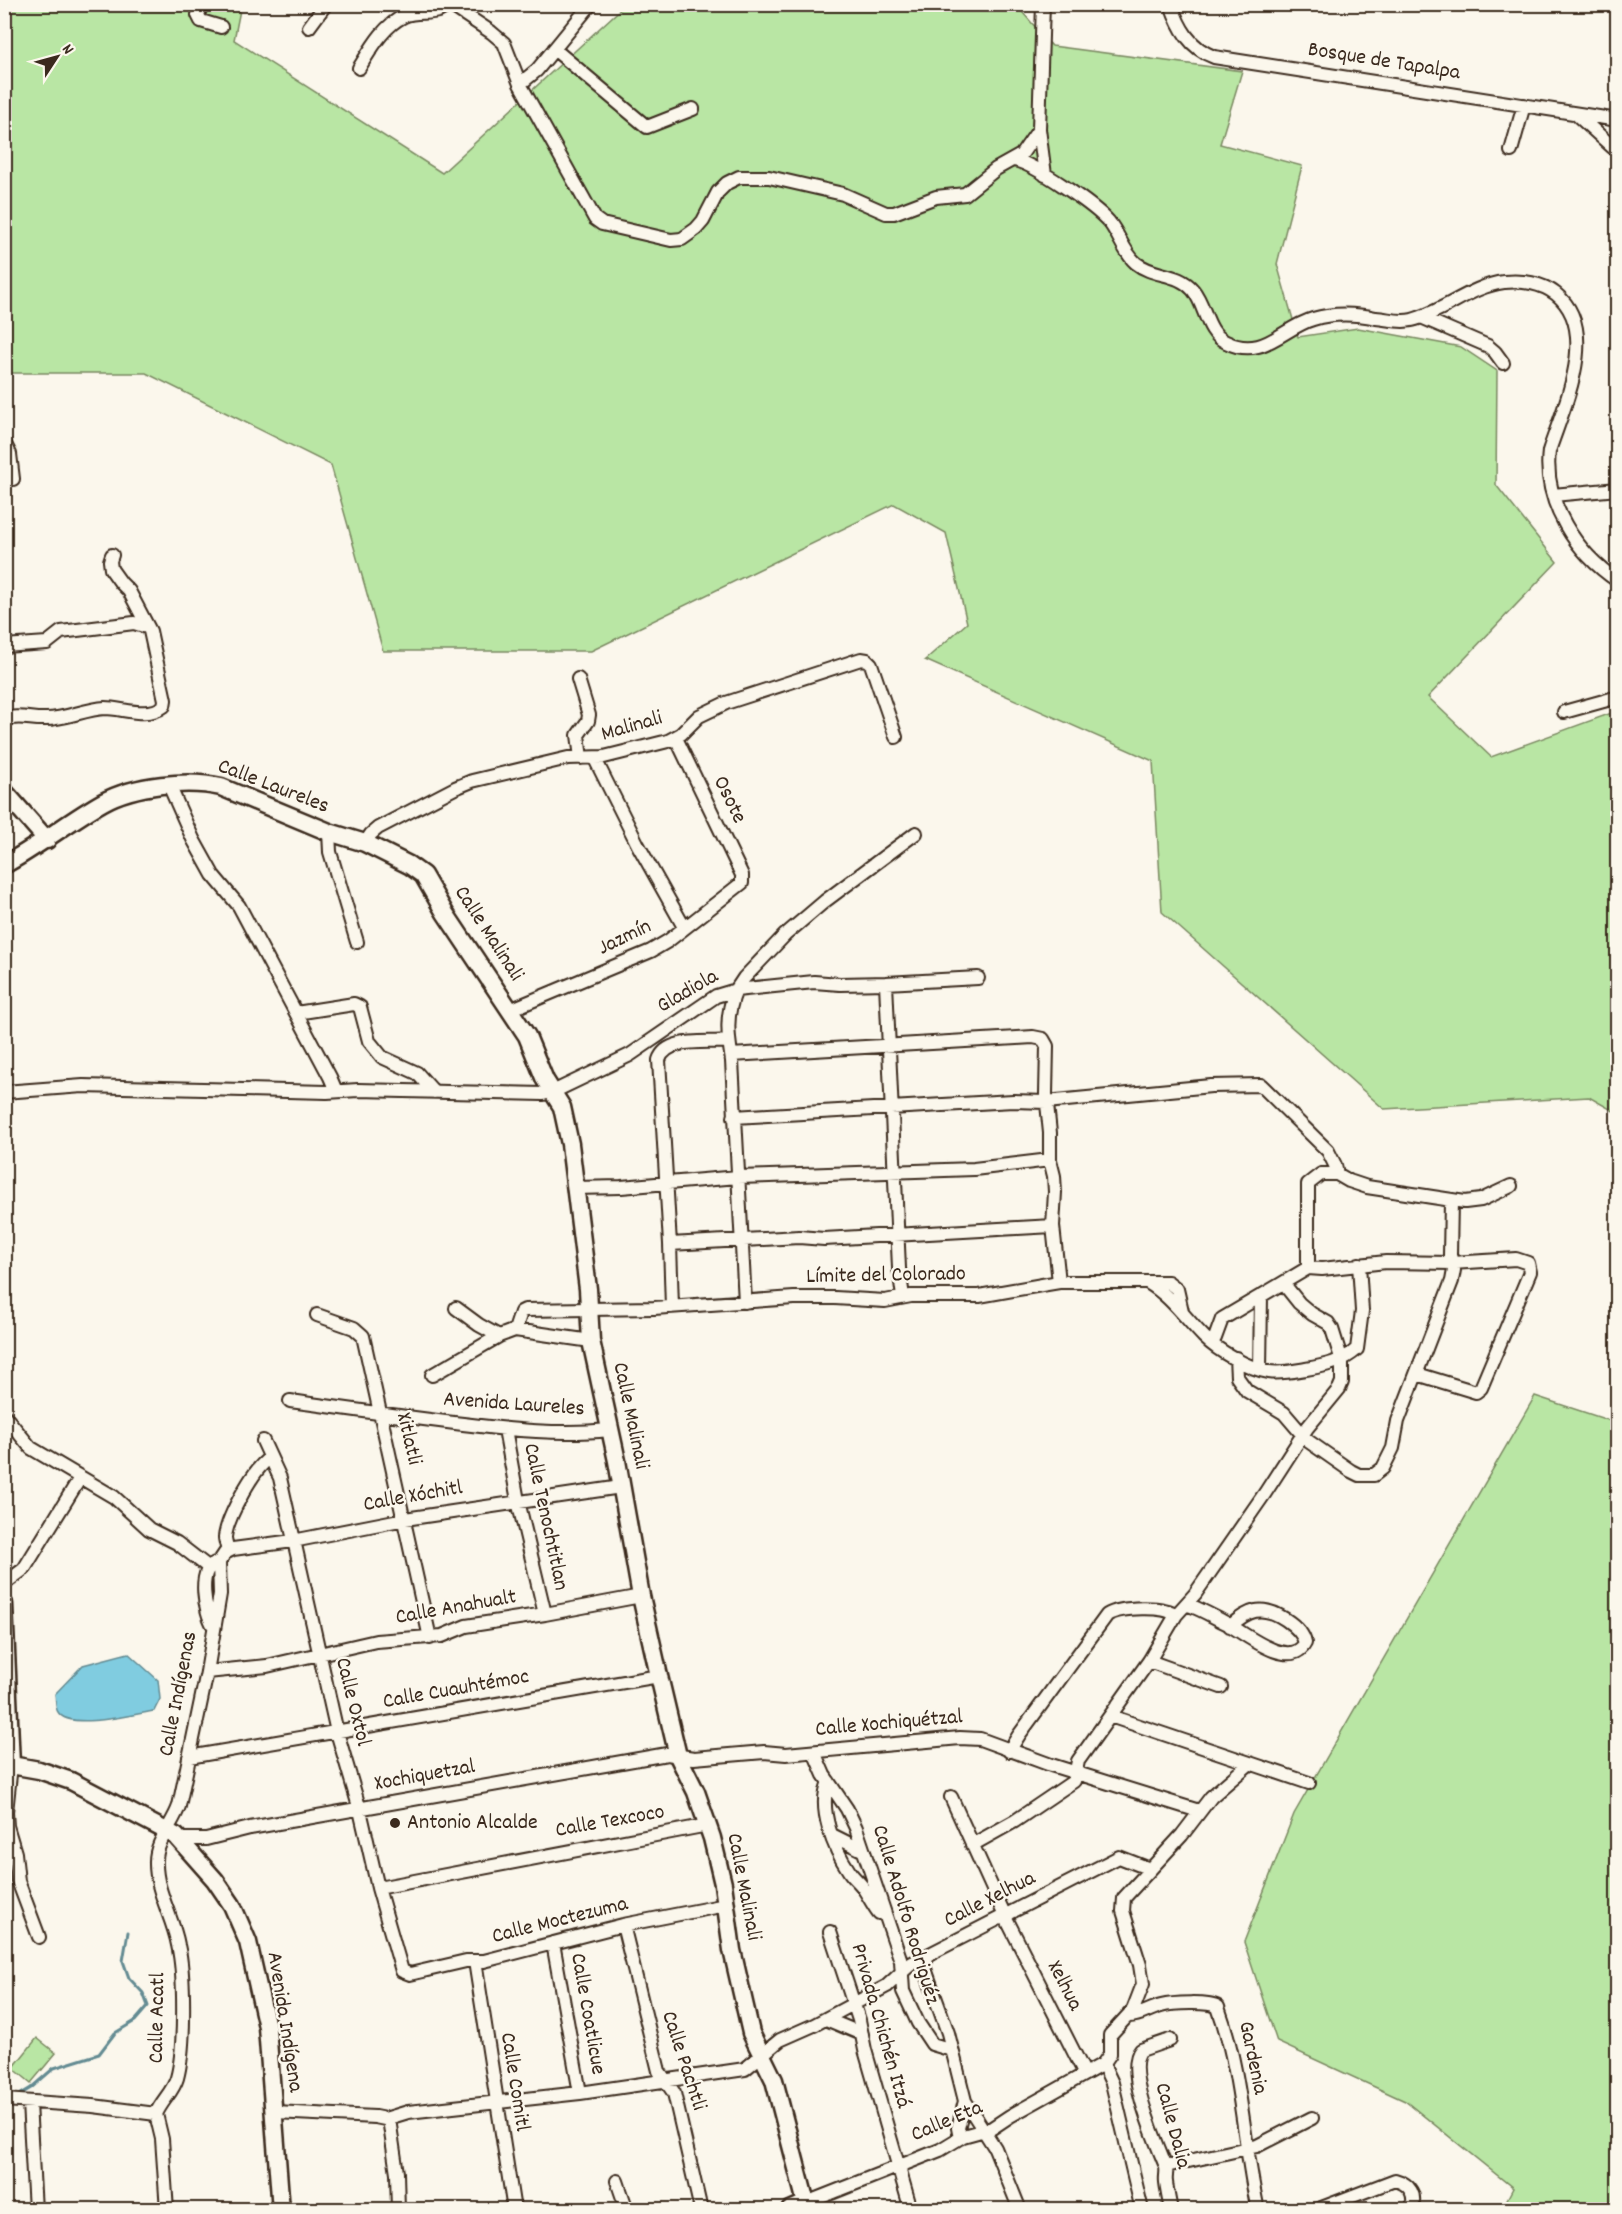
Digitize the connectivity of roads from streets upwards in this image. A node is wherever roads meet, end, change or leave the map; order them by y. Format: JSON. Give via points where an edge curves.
{"nodes":[{"id":1,"x":202,"y":4,"type":"edge"},
{"id":2,"x":326,"y":4,"type":"edge"},
{"id":3,"x":448,"y":4,"type":"edge"},
{"id":4,"x":591,"y":4,"type":"edge"},
{"id":5,"x":1043,"y":4,"type":"edge"},
{"id":6,"x":1171,"y":4,"type":"edge"},
{"id":7,"x":221,"y":27,"type":"dead end"},
{"id":8,"x":309,"y":27,"type":"dead end"},
{"id":9,"x":554,"y":49,"type":"junction"},
{"id":10,"x":359,"y":68,"type":"dead end"},
{"id":11,"x":520,"y":84,"type":"junction"},
{"id":12,"x":1524,"y":105,"type":"junction"},
{"id":13,"x":693,"y":109,"type":"dead end"},
{"id":14,"x":1575,"y":113,"type":"junction"},
{"id":15,"x":1617,"y":120,"type":"edge"},
{"id":16,"x":1039,"y":129,"type":"junction"},
{"id":17,"x":1511,"y":151,"type":"dead end"},
{"id":18,"x":1617,"y":152,"type":"edge"},
{"id":19,"x":1014,"y":160,"type":"junction"},
{"id":20,"x":1045,"y":175,"type":"junction"},
{"id":21,"x":1421,"y":317,"type":"junction"},
{"id":22,"x":1503,"y":363,"type":"dead end"},
{"id":23,"x":4,"y":442,"type":"edge"},
{"id":24,"x":13,"y":479,"type":"dead end"},
{"id":25,"x":1617,"y":489,"type":"edge"},
{"id":26,"x":1553,"y":495,"type":"junction"},
{"id":27,"x":112,"y":555,"type":"dead end"},
{"id":28,"x":1617,"y":581,"type":"edge"},
{"id":29,"x":147,"y":627,"type":"junction"},
{"id":30,"x":4,"y":646,"type":"edge"},
{"id":31,"x":578,"y":679,"type":"dead end"},
{"id":32,"x":1617,"y":697,"type":"edge"},
{"id":33,"x":1564,"y":712,"type":"dead end"},
{"id":34,"x":4,"y":720,"type":"edge"},
{"id":35,"x":896,"y":737,"type":"dead end"},
{"id":36,"x":676,"y":738,"type":"junction"},
{"id":37,"x":581,"y":758,"type":"junction"},
{"id":38,"x":595,"y":759,"type":"junction"},
{"id":39,"x":169,"y":785,"type":"junction"},
{"id":40,"x":4,"y":790,"type":"edge"},
{"id":41,"x":329,"y":832,"type":"junction"},
{"id":42,"x":916,"y":833,"type":"dead end"},
{"id":43,"x":46,"y":840,"type":"junction"},
{"id":44,"x":365,"y":843,"type":"junction"},
{"id":45,"x":4,"y":865,"type":"edge"},
{"id":46,"x":743,"y":880,"type":"joint"},
{"id":47,"x":684,"y":927,"type":"junction"},
{"id":48,"x":357,"y":942,"type":"dead end"},
{"id":49,"x":978,"y":978,"type":"dead end"},
{"id":50,"x":886,"y":983,"type":"junction"},
{"id":51,"x":735,"y":990,"type":"junction"},
{"id":52,"x":510,"y":1010,"type":"junction"},
{"id":53,"x":297,"y":1013,"type":"junction"},
{"id":54,"x":728,"y":1041,"type":"junction"},
{"id":55,"x":649,"y":1042,"type":"junction"},
{"id":56,"x":889,"y":1045,"type":"junction"},
{"id":57,"x":661,"y":1054,"type":"junction"},
{"id":58,"x":731,"y":1054,"type":"junction"},
{"id":59,"x":336,"y":1091,"type":"junction"},
{"id":60,"x":552,"y":1091,"type":"junction"},
{"id":61,"x":4,"y":1092,"type":"edge"},
{"id":62,"x":434,"y":1092,"type":"junction"},
{"id":63,"x":1046,"y":1102,"type":"junction"},
{"id":64,"x":892,"y":1108,"type":"junction"},
{"id":65,"x":734,"y":1117,"type":"junction"},
{"id":66,"x":1050,"y":1160,"type":"junction"},
{"id":67,"x":896,"y":1172,"type":"junction"},
{"id":68,"x":1337,"y":1174,"type":"junction"},
{"id":69,"x":738,"y":1178,"type":"junction"},
{"id":70,"x":665,"y":1183,"type":"junction"},
{"id":71,"x":1510,"y":1186,"type":"dead end"},
{"id":72,"x":574,"y":1188,"type":"junction"},
{"id":73,"x":1451,"y":1201,"type":"junction"},
{"id":74,"x":1053,"y":1226,"type":"junction"},
{"id":75,"x":898,"y":1233,"type":"junction"},
{"id":76,"x":741,"y":1240,"type":"junction"},
{"id":77,"x":670,"y":1244,"type":"junction"},
{"id":78,"x":1452,"y":1263,"type":"junction"},
{"id":79,"x":1359,"y":1264,"type":"junction"},
{"id":80,"x":1308,"y":1268,"type":"junction"},
{"id":81,"x":1059,"y":1282,"type":"junction"},
{"id":82,"x":1283,"y":1282,"type":"junction"},
{"id":83,"x":1261,"y":1296,"type":"junction"},
{"id":84,"x":903,"y":1297,"type":"junction"},
{"id":85,"x":744,"y":1302,"type":"junction"},
{"id":86,"x":672,"y":1307,"type":"junction"},
{"id":87,"x":456,"y":1308,"type":"dead end"},
{"id":88,"x":589,"y":1308,"type":"junction"},
{"id":89,"x":317,"y":1315,"type":"dead end"},
{"id":90,"x":515,"y":1330,"type":"junction"},
{"id":91,"x":500,"y":1336,"type":"junction"},
{"id":92,"x":591,"y":1341,"type":"junction"},
{"id":93,"x":1210,"y":1342,"type":"junction"},
{"id":94,"x":1236,"y":1359,"type":"junction"},
{"id":95,"x":1342,"y":1360,"type":"junction"},
{"id":96,"x":1260,"y":1370,"type":"junction"},
{"id":97,"x":1417,"y":1374,"type":"junction"},
{"id":98,"x":432,"y":1375,"type":"dead end"},
{"id":99,"x":290,"y":1401,"type":"dead end"},
{"id":100,"x":380,"y":1414,"type":"junction"},
{"id":101,"x":4,"y":1415,"type":"edge"},
{"id":102,"x":506,"y":1429,"type":"junction"},
{"id":103,"x":609,"y":1430,"type":"junction"},
{"id":104,"x":1302,"y":1435,"type":"junction"},
{"id":105,"x":263,"y":1441,"type":"dead end"},
{"id":106,"x":270,"y":1458,"type":"junction"},
{"id":107,"x":80,"y":1478,"type":"junction"},
{"id":108,"x":621,"y":1487,"type":"junction"},
{"id":109,"x":518,"y":1501,"type":"junction"},
{"id":110,"x":405,"y":1519,"type":"junction"},
{"id":111,"x":294,"y":1541,"type":"junction"},
{"id":112,"x":228,"y":1551,"type":"junction"},
{"id":113,"x":213,"y":1564,"type":"junction"},
{"id":114,"x":4,"y":1584,"type":"edge"},
{"id":115,"x":641,"y":1596,"type":"junction"},
{"id":116,"x":4,"y":1604,"type":"edge"},
{"id":117,"x":1186,"y":1604,"type":"junction"},
{"id":118,"x":545,"y":1614,"type":"junction"},
{"id":119,"x":1176,"y":1615,"type":"junction"},
{"id":120,"x":1230,"y":1626,"type":"junction"},
{"id":121,"x":430,"y":1638,"type":"junction"},
{"id":122,"x":319,"y":1655,"type":"junction"},
{"id":123,"x":1149,"y":1660,"type":"junction"},
{"id":124,"x":207,"y":1672,"type":"junction"},
{"id":125,"x":659,"y":1676,"type":"junction"},
{"id":126,"x":1221,"y":1687,"type":"dead end"},
{"id":127,"x":1110,"y":1716,"type":"junction"},
{"id":128,"x":337,"y":1732,"type":"junction"},
{"id":129,"x":1009,"y":1751,"type":"junction"},
{"id":130,"x":814,"y":1752,"type":"junction"},
{"id":131,"x":189,"y":1756,"type":"junction"},
{"id":132,"x":678,"y":1756,"type":"junction"},
{"id":133,"x":1249,"y":1764,"type":"junction"},
{"id":134,"x":8,"y":1765,"type":"edge"},
{"id":135,"x":1077,"y":1772,"type":"junction"},
{"id":136,"x":829,"y":1782,"type":"junction"},
{"id":137,"x":1309,"y":1783,"type":"dead end"},
{"id":138,"x":951,"y":1797,"type":"dead end"},
{"id":139,"x":360,"y":1810,"type":"junction"},
{"id":140,"x":1199,"y":1811,"type":"junction"},
{"id":141,"x":708,"y":1825,"type":"junction"},
{"id":142,"x":174,"y":1835,"type":"junction"},
{"id":143,"x":832,"y":1835,"type":"junction"},
{"id":144,"x":972,"y":1845,"type":"junction"},
{"id":145,"x":864,"y":1851,"type":"junction"},
{"id":146,"x":1150,"y":1869,"type":"junction"},
{"id":147,"x":378,"y":1888,"type":"junction"},
{"id":148,"x":726,"y":1905,"type":"junction"},
{"id":149,"x":885,"y":1916,"type":"junction"},
{"id":150,"x":1005,"y":1916,"type":"junction"},
{"id":151,"x":623,"y":1926,"type":"junction"},
{"id":152,"x":830,"y":1932,"type":"dead end"},
{"id":153,"x":39,"y":1936,"type":"dead end"},
{"id":154,"x":553,"y":1943,"type":"junction"},
{"id":155,"x":928,"y":1955,"type":"junction"},
{"id":156,"x":475,"y":1961,"type":"junction"},
{"id":157,"x":901,"y":1972,"type":"junction"},
{"id":158,"x":404,"y":1973,"type":"joint"},
{"id":159,"x":854,"y":2004,"type":"junction"},
{"id":160,"x":1129,"y":2016,"type":"junction"},
{"id":161,"x":826,"y":2019,"type":"junction"},
{"id":162,"x":862,"y":2034,"type":"junction"},
{"id":163,"x":1170,"y":2040,"type":"dead end"},
{"id":164,"x":952,"y":2050,"type":"junction"},
{"id":165,"x":761,"y":2056,"type":"junction"},
{"id":166,"x":1106,"y":2059,"type":"junction"},
{"id":167,"x":1084,"y":2074,"type":"junction"},
{"id":168,"x":666,"y":2081,"type":"junction"},
{"id":169,"x":580,"y":2093,"type":"junction"},
{"id":170,"x":4,"y":2100,"type":"edge"},
{"id":171,"x":496,"y":2101,"type":"junction"},
{"id":172,"x":965,"y":2101,"type":"junction"},
{"id":173,"x":29,"y":2103,"type":"junction"},
{"id":174,"x":274,"y":2112,"type":"junction"},
{"id":175,"x":156,"y":2114,"type":"junction"},
{"id":176,"x":1312,"y":2118,"type":"dead end"},
{"id":177,"x":389,"y":2119,"type":"junction"},
{"id":178,"x":982,"y":2132,"type":"junction"},
{"id":179,"x":960,"y":2138,"type":"junction"},
{"id":180,"x":1249,"y":2148,"type":"junction"},
{"id":181,"x":898,"y":2166,"type":"junction"},
{"id":182,"x":1166,"y":2166,"type":"junction"},
{"id":183,"x":617,"y":2181,"type":"dead end"},
{"id":184,"x":1413,"y":2203,"type":"edge"},
{"id":185,"x":807,"y":2206,"type":"edge"},
{"id":186,"x":35,"y":2210,"type":"edge"},
{"id":187,"x":167,"y":2210,"type":"edge"},
{"id":188,"x":281,"y":2210,"type":"edge"},
{"id":189,"x":398,"y":2210,"type":"edge"},
{"id":190,"x":514,"y":2210,"type":"edge"},
{"id":191,"x":627,"y":2210,"type":"edge"},
{"id":192,"x":701,"y":2210,"type":"edge"},
{"id":193,"x":790,"y":2210,"type":"edge"},
{"id":194,"x":910,"y":2210,"type":"edge"},
{"id":195,"x":1020,"y":2210,"type":"edge"},
{"id":196,"x":1142,"y":2210,"type":"edge"},
{"id":197,"x":1171,"y":2210,"type":"edge"},
{"id":198,"x":1258,"y":2210,"type":"edge"},
{"id":199,"x":1316,"y":2210,"type":"edge"}],
"edges":[{"from":1,"to":7,"type":"street","via":[[198,15],[201,21]]},
{"from":2,"to":8,"type":"street"},
{"from":3,"to":10,"type":"street","via":[[439,12],[415,13],[397,20]]},
{"from":3,"to":11,"type":"street","via":[[502,40]]},
{"from":4,"to":9,"type":"street"},
{"from":5,"to":16,"type":"street"},
{"from":6,"to":12,"type":"street","name":"Bosque de Tapalpa","via":[[1192,45],[1214,57]]},
{"from":9,"to":11,"type":"street","via":[[531,77]]},
{"from":9,"to":13,"type":"street","via":[[647,127]]},
{"from":11,"to":19,"type":"street","via":[[597,221],[671,240],[696,229],[718,192],[739,177],[769,177],[843,194],[890,214],[936,198],[965,194]]},
{"from":12,"to":14,"type":"street","name":"Bosque de Tapalpa"},
{"from":12,"to":17,"type":"street"},
{"from":14,"to":15,"type":"street","name":"Bosque de Tapalpa"},
{"from":14,"to":18,"type":"street"},
{"from":16,"to":19,"type":"street","via":[[1026,150]]},
{"from":16,"to":20,"type":"street"},
{"from":19,"to":20,"type":"street"},
{"from":20,"to":21,"type":"street","via":[[1102,215],[1136,264],[1190,287],[1202,303],[1213,333],[1224,342],[1259,346],[1324,316],[1395,321]]},
{"from":21,"to":22,"type":"street","via":[[1488,346]]},
{"from":21,"to":26,"type":"street","via":[[1504,282],[1540,285],[1567,305],[1576,327],[1577,351],[1575,372],[1549,451],[1547,465]]},
{"from":23,"to":24,"type":"street"},
{"from":25,"to":26,"type":"street"},
{"from":26,"to":28,"type":"street","via":[[1570,532],[1589,558]]},
{"from":27,"to":29,"type":"street","via":[[111,568],[129,591]]},
{"from":29,"to":30,"type":"street","via":[[134,624],[61,632],[47,643]]},
{"from":29,"to":34,"type":"street","via":[[165,700],[161,708],[136,712],[101,708],[60,718]]},
{"from":31,"to":37,"type":"street","via":[[589,716],[578,735]]},
{"from":32,"to":33,"type":"street"},
{"from":35,"to":36,"type":"street","name":"Malinali","via":[[871,664],[864,659],[726,703],[699,716]]},
{"from":36,"to":38,"type":"street","name":"Malinali"},
{"from":36,"to":46,"type":"street","name":"Osote"},
{"from":37,"to":38,"type":"street","name":"Malinali"},
{"from":37,"to":44,"type":"street","name":"Malinali","via":[[464,784],[378,828]]},
{"from":38,"to":47,"type":"street"},
{"from":39,"to":41,"type":"street","name":"Calle Laureles","via":[[204,783],[221,787]]},
{"from":39,"to":43,"type":"street","name":"Calle Laureles","via":[[114,797]]},
{"from":39,"to":53,"type":"street","via":[[193,839],[219,883],[239,906]]},
{"from":40,"to":43,"type":"street"},
{"from":41,"to":44,"type":"street","name":"Calle Laureles"},
{"from":41,"to":48,"type":"street","via":[[330,852]]},
{"from":42,"to":51,"type":"street","name":"Gladiola","via":[[785,935]]},
{"from":43,"to":45,"type":"street","name":"Calle Laureles"},
{"from":44,"to":52,"type":"street","name":"Calle Malinali","via":[[423,875]]},
{"from":46,"to":47,"type":"street","name":"Jazmín"},
{"from":47,"to":52,"type":"street","name":"Jazmín","via":[[651,951]]},
{"from":49,"to":50,"type":"street"},
{"from":50,"to":51,"type":"street","via":[[813,982]]},
{"from":50,"to":56,"type":"street"},
{"from":51,"to":54,"type":"street","via":[[727,1019]]},
{"from":51,"to":55,"type":"street","name":"Gladiola","via":[[716,996]]},
{"from":52,"to":60,"type":"street","name":"Calle Malinali","via":[[527,1036]]},
{"from":53,"to":59,"type":"street"},
{"from":53,"to":62,"type":"street","via":[[354,1004],[360,1007],[369,1041],[382,1057],[417,1072]]},
{"from":54,"to":57,"type":"street","via":[[681,1044]]},
{"from":54,"to":58,"type":"street"},
{"from":55,"to":57,"type":"street"},
{"from":55,"to":60,"type":"street","name":"Gladiola","via":[[630,1055]]},
{"from":56,"to":58,"type":"street"},
{"from":56,"to":63,"type":"street","via":[[1040,1038],[1047,1046]]},
{"from":56,"to":64,"type":"street"},
{"from":57,"to":70,"type":"street","via":[[658,1067]]},
{"from":58,"to":65,"type":"street"},
{"from":59,"to":61,"type":"street","name":"Gladiola","via":[[83,1086]]},
{"from":59,"to":62,"type":"street","name":"Gladiola"},
{"from":60,"to":62,"type":"street","name":"Gladiola"},
{"from":60,"to":72,"type":"street","name":"Calle Malinali","via":[[564,1114]]},
{"from":63,"to":64,"type":"street"},
{"from":63,"to":66,"type":"street"},
{"from":63,"to":68,"type":"street","via":[[1261,1084],[1328,1151]]},
{"from":64,"to":65,"type":"street"},
{"from":64,"to":67,"type":"street"},
{"from":65,"to":69,"type":"street"},
{"from":66,"to":67,"type":"street","via":[[974,1169]]},
{"from":66,"to":74,"type":"street","via":[[1055,1192]]},
{"from":67,"to":69,"type":"street"},
{"from":67,"to":75,"type":"street"},
{"from":68,"to":73,"type":"street","via":[[1367,1187]]},
{"from":68,"to":80,"type":"street","via":[[1322,1174],[1308,1184]]},
{"from":69,"to":70,"type":"street"},
{"from":69,"to":76,"type":"street"},
{"from":70,"to":72,"type":"street"},
{"from":70,"to":77,"type":"street"},
{"from":71,"to":73,"type":"street","via":[[1473,1202]]},
{"from":72,"to":88,"type":"street","name":"Calle Malinali"},
{"from":73,"to":78,"type":"street"},
{"from":74,"to":75,"type":"street"},
{"from":74,"to":81,"type":"street"},
{"from":75,"to":76,"type":"street"},
{"from":75,"to":84,"type":"street"},
{"from":76,"to":77,"type":"street"},
{"from":76,"to":85,"type":"street"},
{"from":77,"to":86,"type":"street"},
{"from":78,"to":79,"type":"street"},
{"from":78,"to":97,"type":"street","via":[[1452,1281]]},
{"from":78,"to":97,"type":"street","via":[[1516,1259],[1528,1263],[1530,1269],[1481,1388],[1476,1392]]},
{"from":79,"to":80,"type":"street"},
{"from":79,"to":95,"type":"street","via":[[1362,1311],[1357,1349]]},
{"from":80,"to":82,"type":"street"},
{"from":81,"to":84,"type":"street","name":"Límite del Colorado","via":[[979,1296]]},
{"from":81,"to":93,"type":"street","name":"Límite del Colorado","via":[[1163,1281],[1173,1285],[1182,1311]]},
{"from":82,"to":83,"type":"street"},
{"from":82,"to":95,"type":"street","via":[[1306,1309],[1330,1326]]},
{"from":83,"to":93,"type":"street","via":[[1222,1319]]},
{"from":83,"to":96,"type":"street"},
{"from":84,"to":85,"type":"street","name":"Límite del Colorado","via":[[885,1301],[794,1298]]},
{"from":85,"to":86,"type":"street","name":"Límite del Colorado"},
{"from":86,"to":88,"type":"street","name":"Límite del Colorado"},
{"from":87,"to":91,"type":"street"},
{"from":88,"to":90,"type":"street","name":"Límite del Colorado","via":[[524,1310]]},
{"from":88,"to":92,"type":"street","name":"Calle Malinali"},
{"from":89,"to":100,"type":"street","name":"Xitlatli","via":[[354,1328],[363,1336]]},
{"from":90,"to":91,"type":"street"},
{"from":90,"to":92,"type":"street"},
{"from":91,"to":98,"type":"street"},
{"from":92,"to":103,"type":"street","name":"Calle Malinali"},
{"from":93,"to":94,"type":"street"},
{"from":94,"to":96,"type":"street"},
{"from":94,"to":104,"type":"street","via":[[1237,1377],[1243,1387],[1284,1413]]},
{"from":95,"to":96,"type":"street","via":[[1292,1372]]},
{"from":95,"to":104,"type":"street","via":[[1340,1389]]},
{"from":97,"to":104,"type":"street","via":[[1398,1421],[1393,1448],[1377,1474],[1356,1473]]},
{"from":99,"to":100,"type":"street","name":"Avenida Laureles"},
{"from":100,"to":102,"type":"street","name":"Avenida Laureles"},
{"from":100,"to":110,"type":"street","name":"Xitlatli"},
{"from":101,"to":107,"type":"street","via":[[31,1448]]},
{"from":102,"to":103,"type":"street","name":"Avenida Laureles"},
{"from":102,"to":109,"type":"street","name":"Calle Tenochtitlan"},
{"from":103,"to":108,"type":"street","name":"Calle Malinali"},
{"from":104,"to":117,"type":"street"},
{"from":105,"to":106,"type":"street","name":"Calle Oxtol"},
{"from":106,"to":111,"type":"street","name":"Calle Oxtol","via":[[280,1478]]},
{"from":106,"to":112,"type":"street","via":[[262,1464],[236,1508],[226,1534]]},
{"from":107,"to":113,"type":"street","via":[[114,1497],[148,1529]]},
{"from":107,"to":114,"type":"street","via":[[24,1569]]},
{"from":108,"to":109,"type":"street","name":"Calle Xóchitl"},
{"from":108,"to":115,"type":"street","name":"Calle Malinali"},
{"from":109,"to":110,"type":"street","name":"Calle Xóchitl"},
{"from":109,"to":118,"type":"street","name":"Calle Tenochtitlan"},
{"from":110,"to":111,"type":"street","name":"Calle Xóchitl"},
{"from":110,"to":121,"type":"street","name":"Xitlatli"},
{"from":111,"to":112,"type":"street","name":"Calle Xóchitl"},
{"from":111,"to":122,"type":"street","name":"Calle Oxtol"},
{"from":112,"to":113,"type":"street"},
{"from":113,"to":124,"type":"street","name":"Calle Indígenas","via":[[220,1594]]},
{"from":115,"to":118,"type":"street","name":"Calle Anahualt"},
{"from":115,"to":125,"type":"street","name":"Calle Malinali"},
{"from":116,"to":134,"type":"street"},
{"from":117,"to":119,"type":"street"},
{"from":117,"to":120,"type":"street"},
{"from":118,"to":121,"type":"street","name":"Calle Anahualt","via":[[466,1626]]},
{"from":119,"to":123,"type":"street"},
{"from":119,"to":129,"type":"street","via":[[1161,1609],[1107,1615]]},
{"from":120,"to":120,"type":"street","via":[[1287,1654],[1300,1650],[1305,1643],[1294,1626],[1266,1612],[1250,1613]]},
{"from":121,"to":122,"type":"street","name":"Calle Anahualt","via":[[376,1641]]},
{"from":122,"to":124,"type":"street","name":"Calle Anahualt","via":[[267,1666]]},
{"from":122,"to":128,"type":"street","name":"Calle Oxtol"},
{"from":123,"to":126,"type":"street"},
{"from":123,"to":127,"type":"street"},
{"from":124,"to":131,"type":"street","name":"Calle Indígenas"},
{"from":125,"to":128,"type":"street","name":"Calle Cuauhtémoc"},
{"from":125,"to":132,"type":"street","name":"Calle Malinali"},
{"from":127,"to":133,"type":"street"},
{"from":127,"to":135,"type":"street","via":[[1078,1761]]},
{"from":128,"to":131,"type":"street","name":"Calle Cuauhtémoc"},
{"from":128,"to":139,"type":"street","name":"Calle Oxtol"},
{"from":129,"to":130,"type":"street","name":"Calle Xochiquétzal","via":[[980,1739],[960,1738]]},
{"from":129,"to":135,"type":"street","name":"Calle Xochiquétzal"},
{"from":130,"to":132,"type":"street","name":"Calle Xochiquétzal"},
{"from":130,"to":136,"type":"street","name":"Calle Adolfo Rodriguéz"},
{"from":131,"to":142,"type":"street","name":"Calle Indígenas"},
{"from":132,"to":139,"type":"street","name":"Xochiquetzal","via":[[667,1754]]},
{"from":132,"to":141,"type":"street","name":"Calle Malinali"},
{"from":133,"to":137,"type":"street"},
{"from":133,"to":140,"type":"street"},
{"from":134,"to":142,"type":"street","name":"Avenida Indígena","via":[[71,1781]]},
{"from":134,"to":153,"type":"street","via":[[7,1826],[18,1881]]},
{"from":135,"to":140,"type":"street","name":"Calle Xochiquétzal"},
{"from":135,"to":144,"type":"street","via":[[1071,1784]]},
{"from":136,"to":143,"type":"street","via":[[826,1814]]},
{"from":136,"to":145,"type":"street","name":"Calle Adolfo Rodriguéz","via":[[853,1819]]},
{"from":138,"to":144,"type":"street","name":"Xelhua"},
{"from":139,"to":142,"type":"street","name":"Xochiquetzal","via":[[206,1839]]},
{"from":139,"to":147,"type":"street","name":"Calle Oxtol"},
{"from":140,"to":146,"type":"street"},
{"from":141,"to":147,"type":"street","name":"Calle Texcoco"},
{"from":141,"to":148,"type":"street","name":"Calle Malinali"},
{"from":142,"to":174,"type":"street","name":"Avenida Indígena","via":[[221,1887],[248,1942],[267,2026]]},
{"from":142,"to":175,"type":"street","name":"Calle Acatl","via":[[161,1841],[156,1860],[178,1944],[182,2039],[174,2088]]},
{"from":143,"to":145,"type":"street"},
{"from":143,"to":149,"type":"street","via":[[849,1872]]},
{"from":144,"to":150,"type":"street","name":"Xelhua"},
{"from":145,"to":149,"type":"street","name":"Calle Adolfo Rodriguéz"},
{"from":146,"to":150,"type":"street","name":"Calle Xelhua","via":[[1119,1857]]},
{"from":146,"to":160,"type":"street","via":[[1123,1902],[1143,1976],[1141,1991]]},
{"from":147,"to":158,"type":"street","name":"Calle Oxtol"},
{"from":148,"to":151,"type":"street","name":"Calle Moctezuma"},
{"from":148,"to":165,"type":"street","name":"Calle Malinali","via":[[751,2033]]},
{"from":149,"to":157,"type":"street","name":"Calle Adolfo Rodriguéz","via":[[901,1961]]},
{"from":150,"to":155,"type":"street","name":"Calle Xelhua"},
{"from":150,"to":167,"type":"street","name":"Xelhua"},
{"from":151,"to":154,"type":"street","name":"Calle Moctezuma"},
{"from":151,"to":168,"type":"street","name":"Calle Pachtli","via":[[659,2071]]},
{"from":152,"to":159,"type":"street","name":"Privada Chichén Itzá"},
{"from":154,"to":156,"type":"street","name":"Calle Moctezuma"},
{"from":154,"to":169,"type":"street","name":"Calle Coatlicue"},
{"from":155,"to":157,"type":"street","name":"Calle Xelhua"},
{"from":155,"to":164,"type":"street","via":[[924,1966]]},
{"from":156,"to":158,"type":"street","name":"Calle Moctezuma"},
{"from":156,"to":171,"type":"street","name":"Calle Comitl"},
{"from":157,"to":159,"type":"street","name":"Calle Xelhua","via":[[887,1986]]},
{"from":157,"to":164,"type":"street","name":"Calle Adolfo Rodriguéz","via":[[903,1991],[918,2023],[933,2044]]},
{"from":159,"to":161,"type":"street","name":"Calle Xelhua"},
{"from":159,"to":162,"type":"street","name":"Privada Chichén Itzá"},
{"from":160,"to":166,"type":"street","via":[[1110,2035]]},
{"from":160,"to":180,"type":"street","name":"Gardenia","via":[[1162,2005],[1198,2003],[1218,2007],[1239,2085]]},
{"from":161,"to":162,"type":"street"},
{"from":161,"to":165,"type":"street","name":"Calle Xelhua","via":[[780,2040]]},
{"from":162,"to":181,"type":"street","name":"Privada Chichén Itzá"},
{"from":163,"to":182,"type":"street","name":"Calle Dalia","via":[[1141,2050],[1136,2059],[1141,2098]]},
{"from":164,"to":172,"type":"street"},
{"from":165,"to":168,"type":"street","via":[[745,2069]]},
{"from":165,"to":185,"type":"street","name":"Calle Malinali","via":[[774,2080]]},
{"from":166,"to":167,"type":"street","name":"Calle Eta"},
{"from":166,"to":196,"type":"street"},
{"from":167,"to":178,"type":"street","name":"Calle Eta"},
{"from":168,"to":169,"type":"street"},
{"from":168,"to":192,"type":"street","name":"Calle Pachtli","via":[[674,2093]]},
{"from":169,"to":171,"type":"street"},
{"from":170,"to":173,"type":"street"},
{"from":171,"to":177,"type":"street","via":[[408,2112]]},
{"from":171,"to":190,"type":"street","name":"Calle Comitl"},
{"from":172,"to":178,"type":"street"},
{"from":172,"to":179,"type":"street","via":[[958,2128]]},
{"from":173,"to":175,"type":"street"},
{"from":173,"to":186,"type":"street"},
{"from":174,"to":177,"type":"street"},
{"from":174,"to":188,"type":"street","name":"Avenida Indígena"},
{"from":175,"to":187,"type":"street","via":[[162,2139]]},
{"from":176,"to":180,"type":"street"},
{"from":177,"to":189,"type":"street"},
{"from":178,"to":179,"type":"street","name":"Calle Eta"},
{"from":178,"to":195,"type":"street","via":[[1000,2159]]},
{"from":179,"to":181,"type":"street","name":"Calle Eta"},
{"from":180,"to":182,"type":"street"},
{"from":180,"to":198,"type":"street","name":"Gardenia"},
{"from":181,"to":185,"type":"street","name":"Calle Eta"},
{"from":181,"to":194,"type":"street","name":"Privada Chichén Itzá"},
{"from":182,"to":197,"type":"street","name":"Calle Dalia"},
{"from":183,"to":191,"type":"street"},
{"from":184,"to":199,"type":"street","via":[[1411,2190],[1391,2180]]},
{"from":185,"to":193,"type":"street","name":"Calle Eta"}]}
